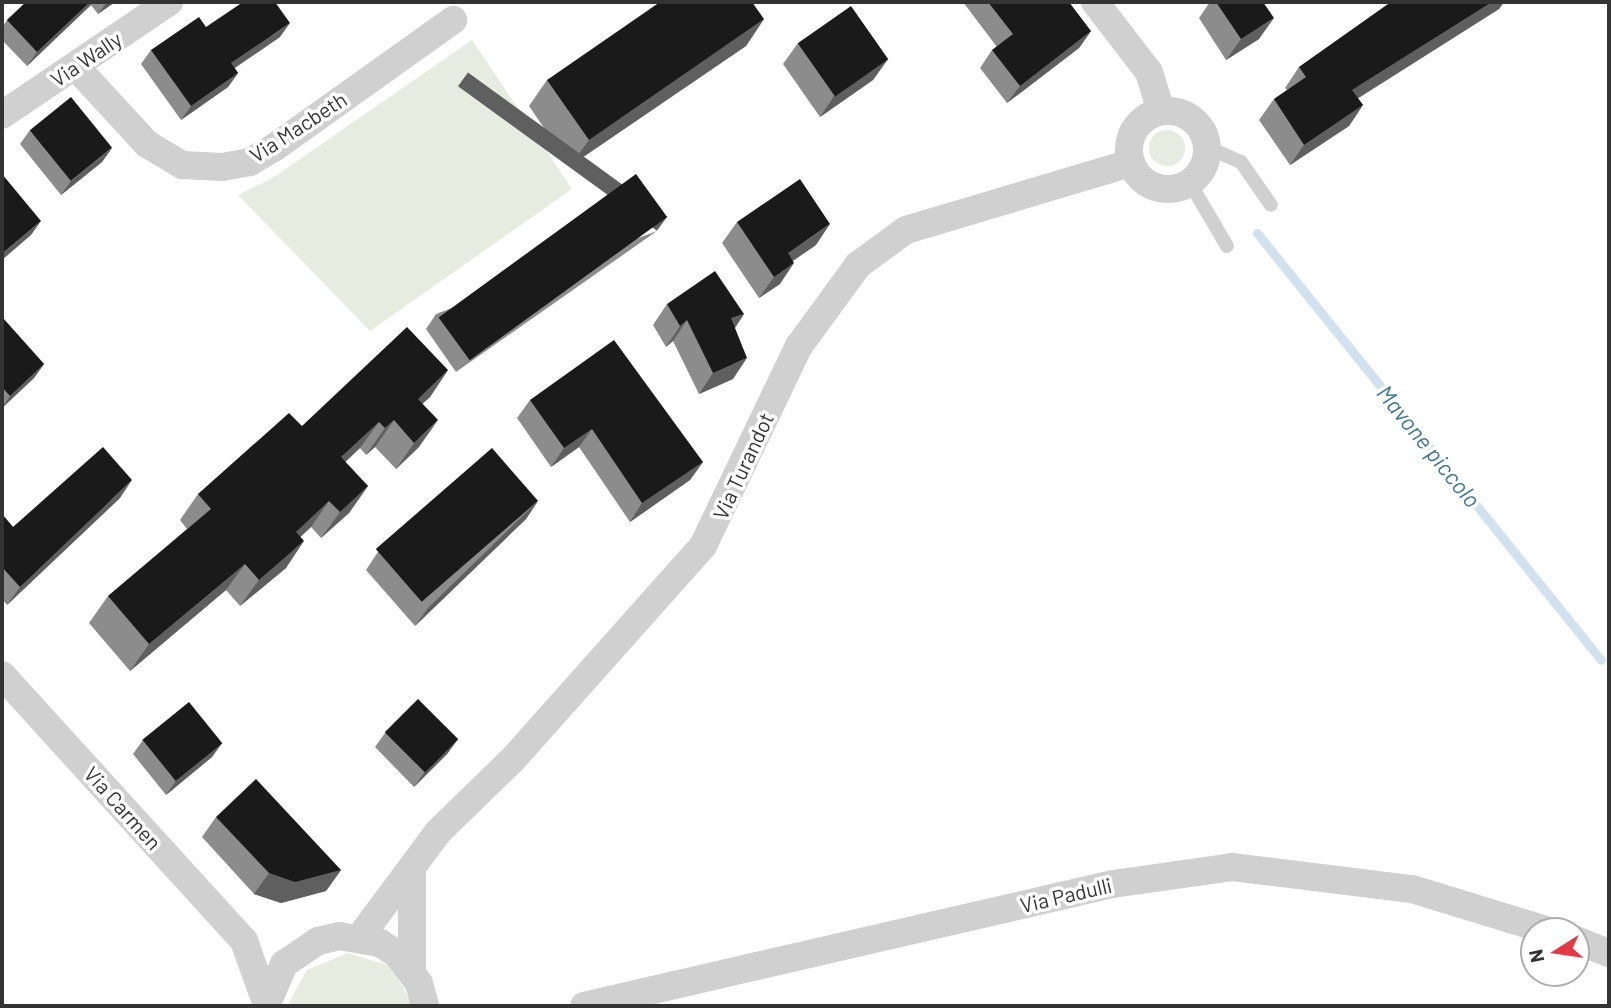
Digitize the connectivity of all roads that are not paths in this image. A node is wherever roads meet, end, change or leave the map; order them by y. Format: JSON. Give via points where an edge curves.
{"nodes":[{"id":1,"x":170,"y":2,"type":"edge"},
{"id":2,"x":1095,"y":2,"type":"edge"},
{"id":3,"x":453,"y":20,"type":"dead end"},
{"id":4,"x":76,"y":67,"type":"junction"},
{"id":5,"x":1161,"y":111,"type":"junction"},
{"id":6,"x":2,"y":115,"type":"edge"},
{"id":7,"x":1207,"y":147,"type":"junction"},
{"id":8,"x":1131,"y":163,"type":"junction"},
{"id":9,"x":1189,"y":183,"type":"junction"},
{"id":10,"x":1272,"y":205,"type":"dead end"},
{"id":11,"x":1227,"y":246,"type":"dead end"},
{"id":12,"x":2,"y":675,"type":"edge"},
{"id":13,"x":412,"y":872,"type":"junction"},
{"id":14,"x":1520,"y":922,"type":"edge"},
{"id":15,"x":360,"y":937,"type":"junction"},
{"id":16,"x":244,"y":941,"type":"junction"},
{"id":17,"x":1590,"y":946,"type":"edge"},
{"id":18,"x":300,"y":950,"type":"junction"},
{"id":19,"x":1609,"y":953,"type":"edge"},
{"id":20,"x":412,"y":970,"type":"junction"},
{"id":21,"x":431,"y":1003,"type":"edge"},
{"id":22,"x":266,"y":1004,"type":"edge"},
{"id":23,"x":584,"y":1006,"type":"edge"}],
"edges":[{"from":1,"to":4,"type":"street","name":"Via Wally"},
{"from":2,"to":5,"type":"street","via":[[1149,72]]},
{"from":3,"to":4,"type":"street","name":"Via Macbeth","via":[[250,162],[222,167],[182,165],[146,144]]},
{"from":4,"to":6,"type":"street","name":"Via Wally"},
{"from":5,"to":7,"type":"street","via":[[1194,120]]},
{"from":5,"to":8,"type":"street","via":[[1138,124]]},
{"from":7,"to":9,"type":"street","via":[[1203,167]]},
{"from":7,"to":10,"type":"lane","via":[[1241,162]]},
{"from":8,"to":9,"type":"street","via":[[1155,187]]},
{"from":8,"to":13,"type":"street","name":"Via Turandot","via":[[906,230],[858,265],[799,346],[703,546],[514,758],[438,832]]},
{"from":9,"to":11,"type":"lane"},
{"from":12,"to":16,"type":"street","name":"Via Carmen"},
{"from":13,"to":15,"type":"street","name":"Via Turandot"},
{"from":13,"to":20,"type":"street"},
{"from":14,"to":23,"type":"street","name":"Via Padulli","via":[[1412,889],[1233,867],[1113,884]]},
{"from":15,"to":18,"type":"street","via":[[339,936]]},
{"from":15,"to":20,"type":"street","via":[[397,954]]},
{"from":16,"to":18,"type":"street"},
{"from":16,"to":22,"type":"street","name":"Via Carmen"},
{"from":17,"to":19,"type":"street"},
{"from":18,"to":22,"type":"street","via":[[284,964]]},
{"from":20,"to":21,"type":"street"}]}
